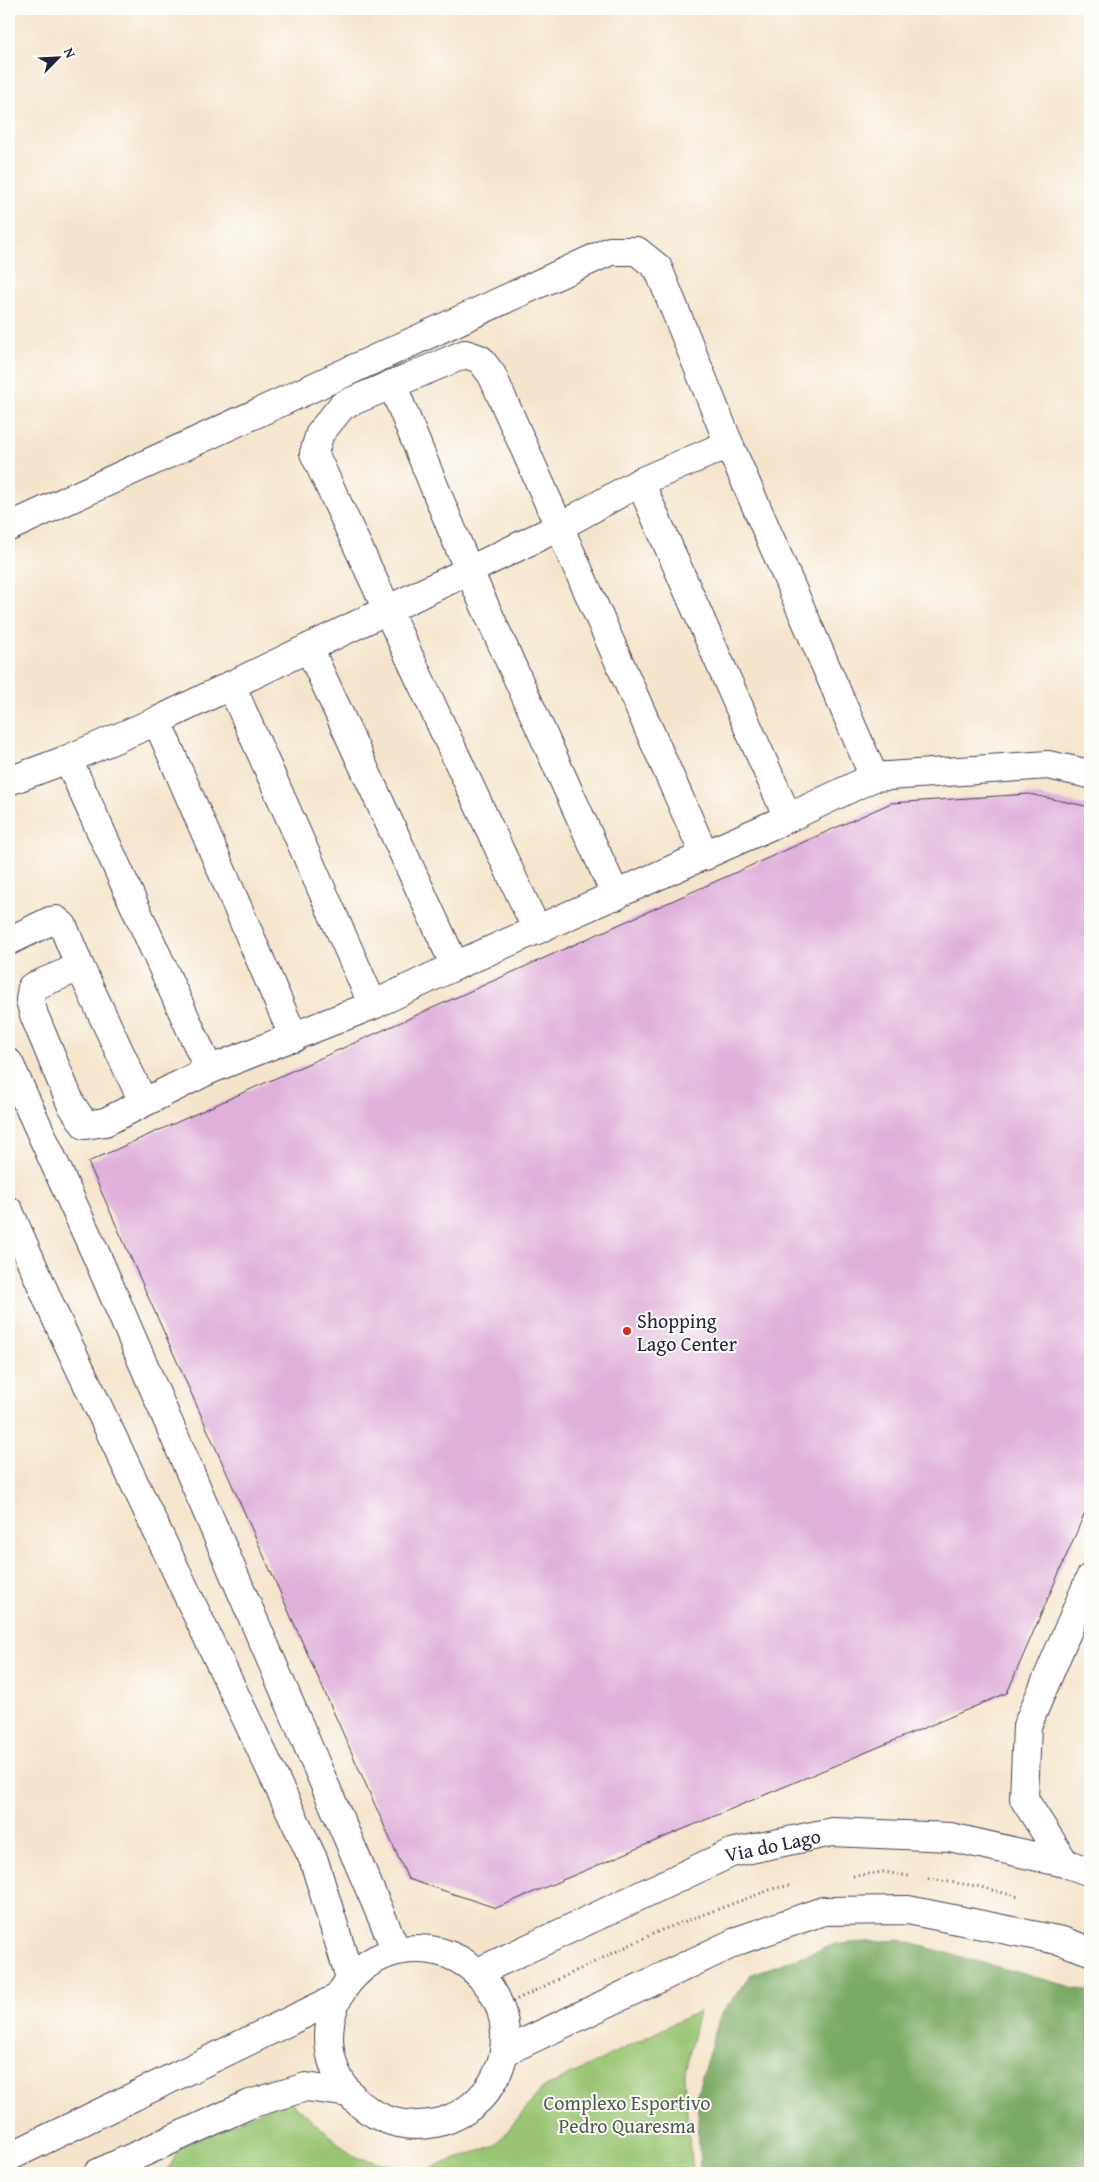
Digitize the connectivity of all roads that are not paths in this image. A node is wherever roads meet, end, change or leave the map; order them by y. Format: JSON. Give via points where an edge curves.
{"nodes":[{"id":1,"x":392,"y":384,"type":"junction"},
{"id":2,"x":729,"y":444,"type":"junction"},
{"id":3,"x":640,"y":482,"type":"junction"},
{"id":4,"x":559,"y":527,"type":"junction"},
{"id":5,"x":9,"y":528,"type":"edge"},
{"id":6,"x":469,"y":571,"type":"junction"},
{"id":7,"x":389,"y":609,"type":"junction"},
{"id":8,"x":309,"y":648,"type":"junction"},
{"id":9,"x":231,"y":685,"type":"junction"},
{"id":10,"x":157,"y":721,"type":"junction"},
{"id":11,"x":68,"y":759,"type":"junction"},
{"id":12,"x":1090,"y":774,"type":"edge"},
{"id":13,"x":874,"y":777,"type":"junction"},
{"id":14,"x":9,"y":781,"type":"edge"},
{"id":15,"x":788,"y":818,"type":"junction"},
{"id":16,"x":705,"y":856,"type":"junction"},
{"id":17,"x":616,"y":896,"type":"junction"},
{"id":18,"x":537,"y":930,"type":"junction"},
{"id":19,"x":9,"y":941,"type":"edge"},
{"id":20,"x":455,"y":966,"type":"junction"},
{"id":21,"x":80,"y":967,"type":"junction"},
{"id":22,"x":373,"y":1005,"type":"junction"},
{"id":23,"x":294,"y":1038,"type":"junction"},
{"id":24,"x":9,"y":1062,"type":"edge"},
{"id":25,"x":209,"y":1070,"type":"junction"},
{"id":26,"x":143,"y":1102,"type":"junction"},
{"id":27,"x":9,"y":1211,"type":"edge"},
{"id":28,"x":1090,"y":1578,"type":"edge"},
{"id":29,"x":1078,"y":1868,"type":"edge"},
{"id":30,"x":396,"y":1950,"type":"junction"},
{"id":31,"x":1090,"y":1951,"type":"edge"},
{"id":32,"x":478,"y":1972,"type":"junction"},
{"id":33,"x":343,"y":1988,"type":"junction"},
{"id":34,"x":504,"y":2052,"type":"junction"},
{"id":35,"x":349,"y":2094,"type":"junction"},
{"id":36,"x":9,"y":2157,"type":"edge"},
{"id":37,"x":98,"y":2173,"type":"edge"}],
"edges":[{"from":1,"to":4,"type":"street","via":[[465,354],[480,359],[492,375]]},
{"from":1,"to":6,"type":"street"},
{"from":1,"to":7,"type":"street","via":[[343,405],[320,433],[314,452]]},
{"from":2,"to":3,"type":"street"},
{"from":2,"to":5,"type":"street","via":[[658,268],[637,251],[610,250]]},
{"from":2,"to":13,"type":"street"},
{"from":3,"to":4,"type":"street"},
{"from":3,"to":15,"type":"street"},
{"from":4,"to":6,"type":"street"},
{"from":4,"to":16,"type":"street"},
{"from":6,"to":7,"type":"street"},
{"from":6,"to":17,"type":"street"},
{"from":7,"to":8,"type":"street"},
{"from":7,"to":18,"type":"street"},
{"from":8,"to":9,"type":"street"},
{"from":8,"to":20,"type":"street"},
{"from":9,"to":10,"type":"street"},
{"from":9,"to":22,"type":"street"},
{"from":10,"to":11,"type":"street"},
{"from":10,"to":23,"type":"street"},
{"from":11,"to":14,"type":"street"},
{"from":11,"to":25,"type":"street"},
{"from":12,"to":13,"type":"street","via":[[1048,765]]},
{"from":13,"to":15,"type":"street"},
{"from":15,"to":16,"type":"street"},
{"from":16,"to":17,"type":"street"},
{"from":17,"to":18,"type":"street"},
{"from":18,"to":20,"type":"street"},
{"from":19,"to":21,"type":"street","via":[[56,920],[63,926]]},
{"from":20,"to":22,"type":"street"},
{"from":21,"to":26,"type":"street"},
{"from":21,"to":26,"type":"street","via":[[32,987],[30,1000],[70,1104],[84,1125],[105,1122]]},
{"from":22,"to":23,"type":"street"},
{"from":23,"to":25,"type":"street"},
{"from":24,"to":30,"type":"street","via":[[102,1268]]},
{"from":25,"to":26,"type":"street"},
{"from":27,"to":33,"type":"street","via":[[55,1316],[314,1861]]},
{"from":28,"to":29,"type":"street","via":[[1027,1726],[1024,1799]]},
{"from":29,"to":32,"type":"street","name":"Via do Lago","via":[[950,1837],[832,1832],[731,1853]]},
{"from":30,"to":32,"type":"street","via":[[425,1948],[453,1956]]},
{"from":30,"to":33,"type":"street","via":[[363,1966]]},
{"from":31,"to":34,"type":"street","via":[[1062,1941],[908,1910],[823,1911],[740,1940]]},
{"from":32,"to":34,"type":"street","via":[[496,1997],[505,2026]]},
{"from":33,"to":35,"type":"street","via":[[330,2021],[328,2045],[336,2072]]},
{"from":33,"to":36,"type":"street"},
{"from":34,"to":35,"type":"street","via":[[496,2077],[481,2098],[462,2113],[439,2123],[414,2126],[390,2122],[367,2110]]},
{"from":35,"to":37,"type":"street","via":[[306,2088],[250,2104]]}]}
